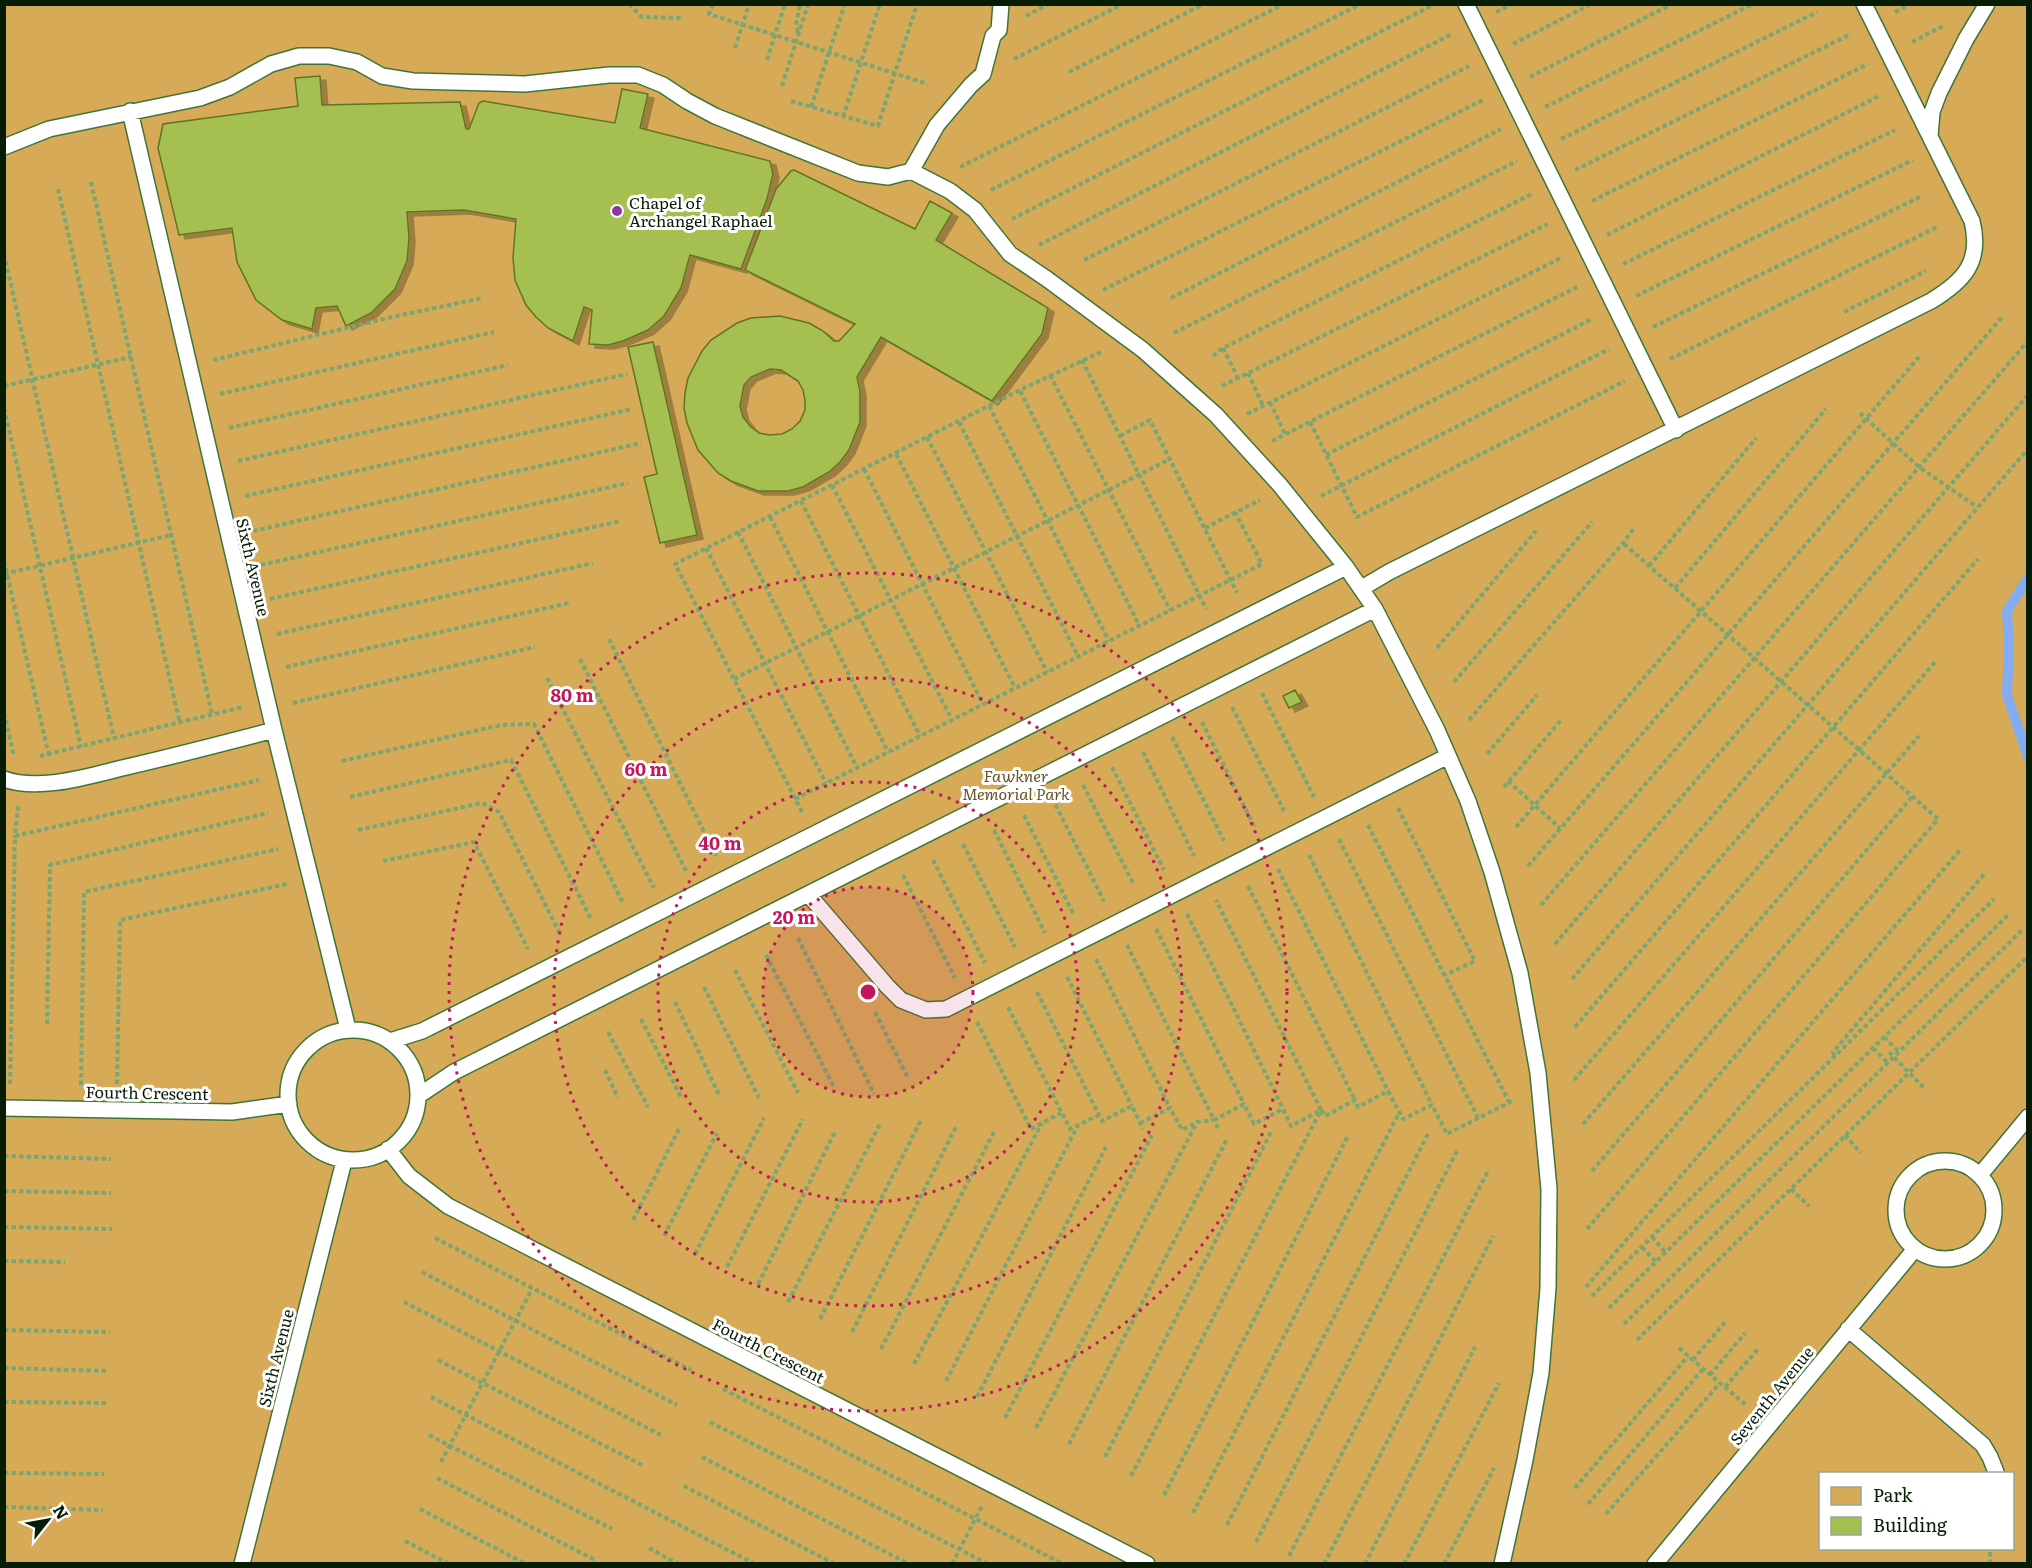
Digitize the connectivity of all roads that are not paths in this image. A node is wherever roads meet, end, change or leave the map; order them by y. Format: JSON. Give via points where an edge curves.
{"nodes":[{"id":1,"x":1001,"y":4,"type":"edge"},
{"id":2,"x":1466,"y":4,"type":"edge"},
{"id":3,"x":1864,"y":4,"type":"edge"},
{"id":4,"x":1987,"y":5,"type":"edge"},
{"id":5,"x":130,"y":111,"type":"junction"},
{"id":6,"x":1930,"y":136,"type":"junction"},
{"id":7,"x":4,"y":147,"type":"edge"},
{"id":8,"x":911,"y":171,"type":"junction"},
{"id":9,"x":1676,"y":430,"type":"junction"},
{"id":10,"x":1346,"y":567,"type":"junction"},
{"id":11,"x":1362,"y":588,"type":"junction"},
{"id":12,"x":1375,"y":609,"type":"junction"},
{"id":13,"x":274,"y":730,"type":"junction"},
{"id":14,"x":1448,"y":756,"type":"junction"},
{"id":15,"x":4,"y":779,"type":"edge"},
{"id":16,"x":808,"y":894,"type":"junction"},
{"id":17,"x":348,"y":1029,"type":"junction"},
{"id":18,"x":390,"y":1041,"type":"junction"},
{"id":19,"x":418,"y":1096,"type":"junction"},
{"id":20,"x":289,"y":1104,"type":"junction"},
{"id":21,"x":7,"y":1108,"type":"edge"},
{"id":22,"x":2028,"y":1117,"type":"edge"},
{"id":23,"x":388,"y":1149,"type":"junction"},
{"id":24,"x":344,"y":1161,"type":"junction"},
{"id":25,"x":1980,"y":1175,"type":"junction"},
{"id":26,"x":1915,"y":1248,"type":"junction"},
{"id":27,"x":1848,"y":1329,"type":"junction"},
{"id":28,"x":1996,"y":1472,"type":"dead end"},
{"id":29,"x":242,"y":1563,"type":"edge"},
{"id":30,"x":1147,"y":1563,"type":"edge"},
{"id":31,"x":1502,"y":1563,"type":"edge"},
{"id":32,"x":1655,"y":1563,"type":"edge"}],
"edges":[{"from":1,"to":8,"type":"lane","via":[[999,30],[993,36],[983,74],[937,125]]},
{"from":2,"to":9,"type":"lane"},
{"from":3,"to":6,"type":"lane"},
{"from":4,"to":6,"type":"lane","via":[[1940,93],[1932,112]]},
{"from":5,"to":7,"type":"lane","via":[[49,129]]},
{"from":5,"to":8,"type":"lane","via":[[200,98],[230,87],[271,64],[299,56],[329,56],[357,62],[382,76],[413,81],[525,84],[638,75],[663,85],[714,116],[858,173],[888,177]]},
{"from":5,"to":13,"type":"lane","name":"Sixth Avenue"},
{"from":6,"to":9,"type":"lane","via":[[1974,230],[1972,259],[1959,282],[1931,301]]},
{"from":8,"to":10,"type":"lane","via":[[950,191],[975,210],[1014,257],[1130,341],[1197,398],[1283,488]]},
{"from":9,"to":11,"type":"lane"},
{"from":10,"to":11,"type":"lane"},
{"from":10,"to":18,"type":"lane","via":[[422,1031]]},
{"from":11,"to":12,"type":"lane"},
{"from":12,"to":14,"type":"lane"},
{"from":12,"to":16,"type":"lane"},
{"from":13,"to":15,"type":"lane","via":[[54,782]]},
{"from":13,"to":17,"type":"lane","name":"Sixth Avenue"},
{"from":14,"to":16,"type":"lane","via":[[946,1009],[926,1010],[902,1000]]},
{"from":14,"to":31,"type":"lane","via":[[1492,872],[1520,973],[1539,1087],[1549,1189],[1548,1288],[1541,1373]]},
{"from":16,"to":19,"type":"lane","via":[[454,1072]]},
{"from":17,"to":18,"type":"lane","via":[[370,1032]]},
{"from":17,"to":20,"type":"lane","via":[[328,1034],[309,1046],[296,1063],[289,1083]]},
{"from":18,"to":19,"type":"lane","via":[[405,1056],[415,1075]]},
{"from":19,"to":23,"type":"lane","via":[[414,1117],[404,1136]]},
{"from":20,"to":21,"type":"lane","name":"Fourth Crescent","via":[[232,1112]]},
{"from":20,"to":24,"type":"lane","via":[[295,1124],[307,1140],[322,1152]]},
{"from":22,"to":25,"type":"lane"},
{"from":23,"to":24,"type":"lane","via":[[373,1157]]},
{"from":23,"to":30,"type":"lane","name":"Fourth Crescent","via":[[409,1176],[448,1206]]},
{"from":24,"to":29,"type":"lane","name":"Sixth Avenue"},
{"from":25,"to":26,"type":"lane","via":[[1990,1188],[1994,1204],[1987,1236],[1976,1248],[1945,1259],[1929,1257]]},
{"from":25,"to":26,"type":"lane","via":[[1967,1165],[1935,1161],[1908,1176],[1899,1190],[1897,1222]]},
{"from":26,"to":27,"type":"lane","name":"Seventh Avenue"},
{"from":27,"to":28,"type":"lane","via":[[1983,1445]]},
{"from":27,"to":32,"type":"lane","name":"Seventh Avenue"}]}
